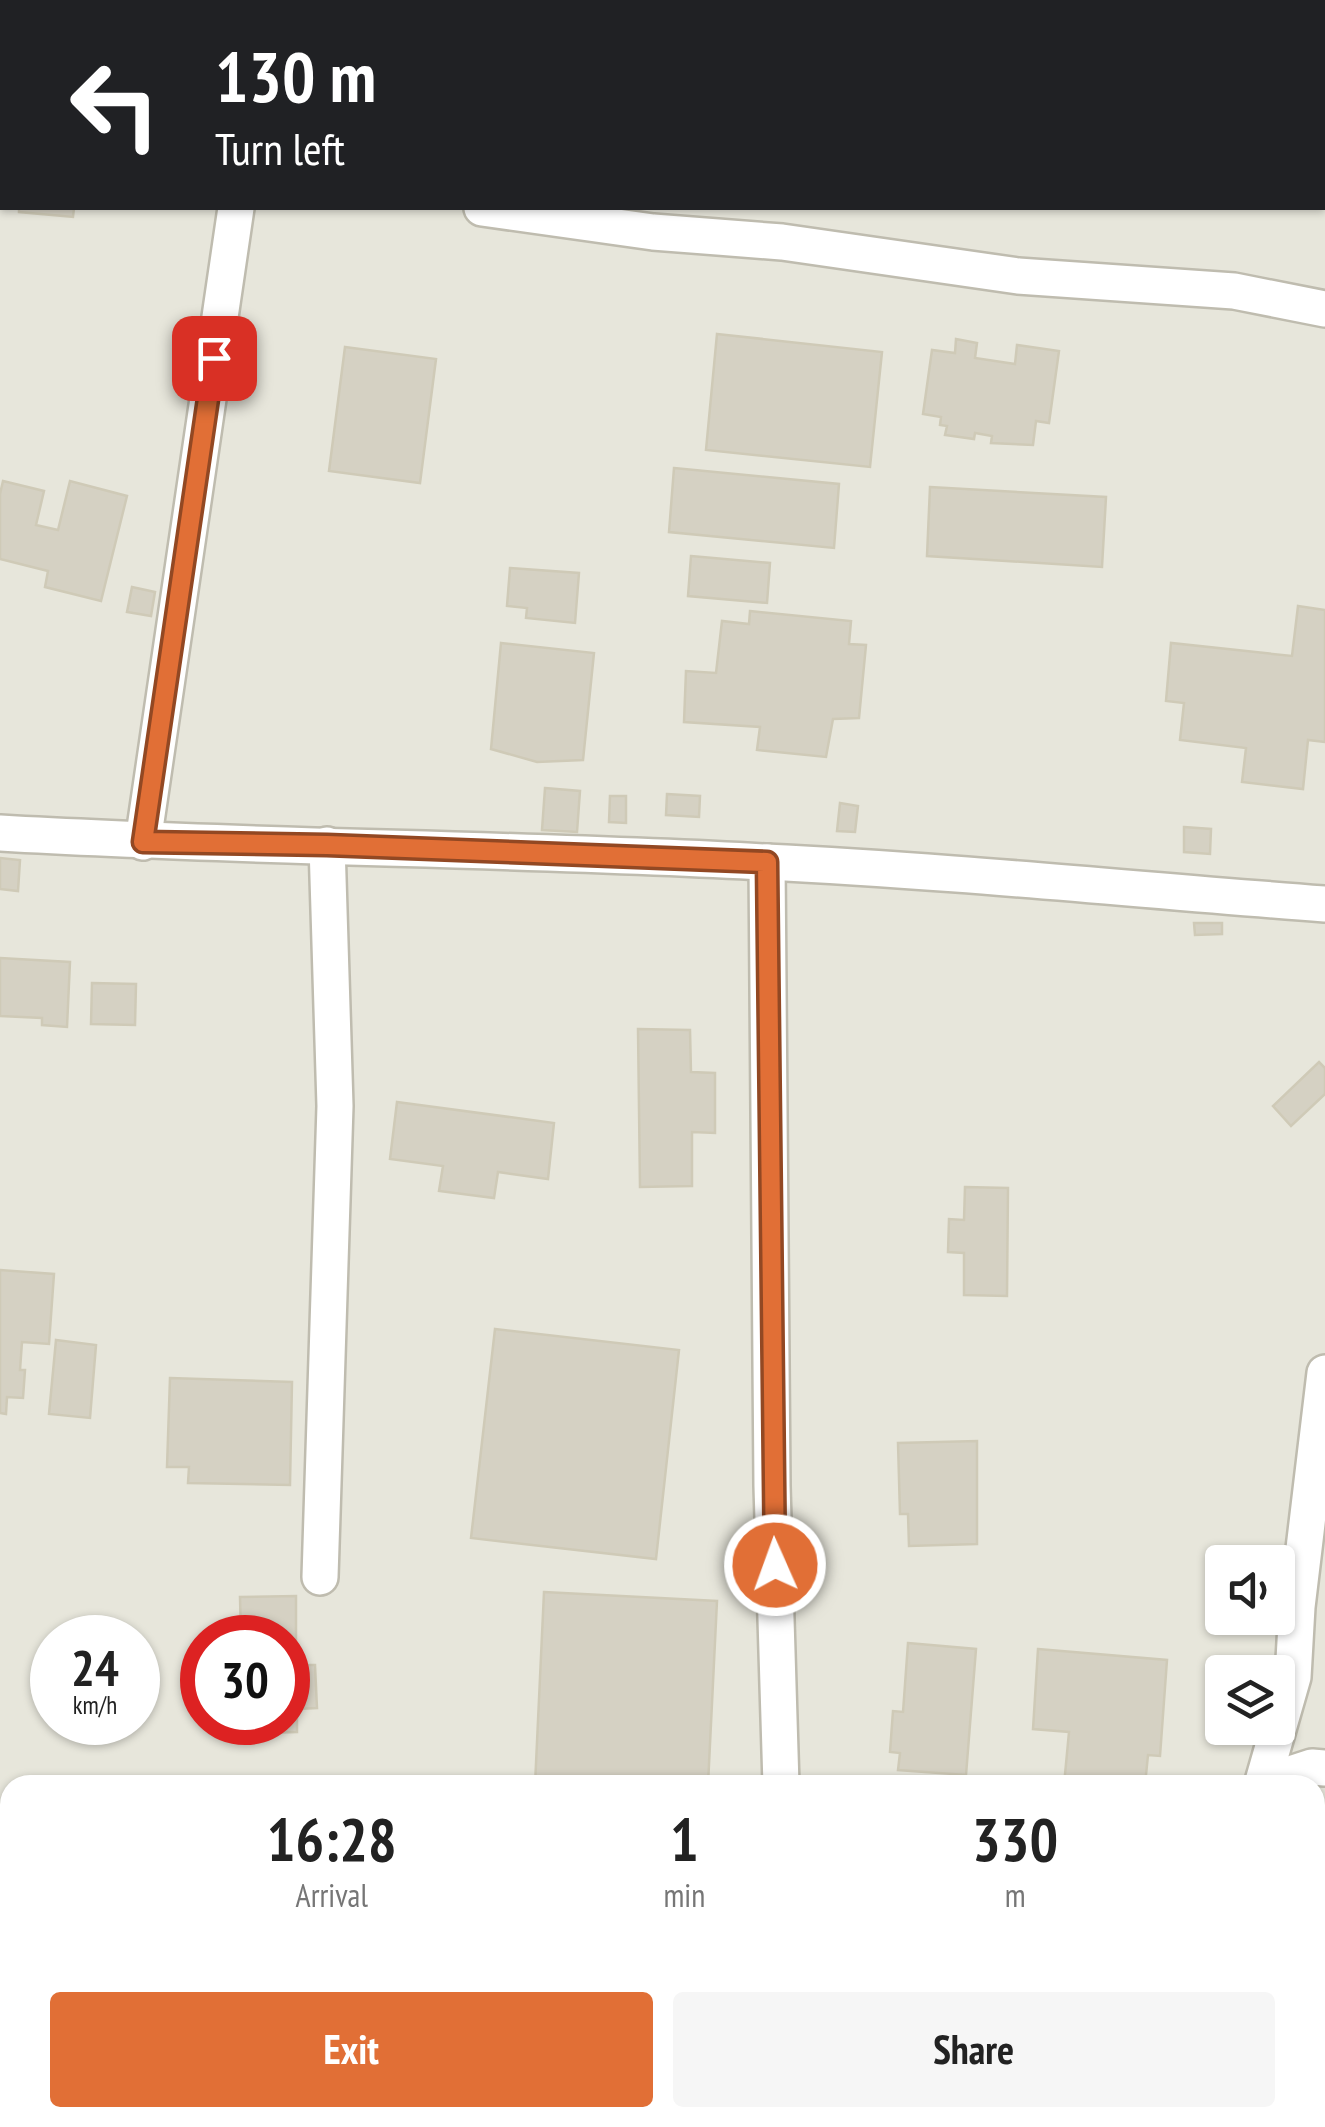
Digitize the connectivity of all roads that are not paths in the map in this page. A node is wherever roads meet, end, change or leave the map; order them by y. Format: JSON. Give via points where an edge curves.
{"nodes":[{"id":1,"x":236,"y":210,"type":"edge"},
{"id":2,"x":496,"y":210,"type":"edge"},
{"id":3,"x":1325,"y":309,"type":"edge"},
{"id":4,"x":0,"y":833,"type":"edge"},
{"id":5,"x":143,"y":842,"type":"junction"},
{"id":6,"x":327,"y":845,"type":"junction"},
{"id":7,"x":767,"y":862,"type":"junction"},
{"id":8,"x":1325,"y":904,"type":"edge"},
{"id":9,"x":1325,"y":1373,"type":"edge"},
{"id":10,"x":320,"y":1577,"type":"dead end"},
{"id":11,"x":1325,"y":1768,"type":"edge"},
{"id":12,"x":782,"y":1775,"type":"edge"},
{"id":13,"x":1265,"y":1775,"type":"edge"},
{"id":14,"x":1288,"y":1775,"type":"edge"}],
"edges":[{"from":1,"to":5,"type":"street"},
{"from":2,"to":3,"type":"street","via":[[1018,276],[1234,291]]},
{"from":4,"to":5,"type":"street"},
{"from":5,"to":6,"type":"street"},
{"from":6,"to":7,"type":"street"},
{"from":6,"to":10,"type":"street","via":[[335,1106]]},
{"from":7,"to":8,"type":"street"},
{"from":7,"to":12,"type":"street","via":[[772,1486]]},
{"from":9,"to":13,"type":"street","via":[[1293,1678]]},
{"from":11,"to":14,"type":"street"}]}
